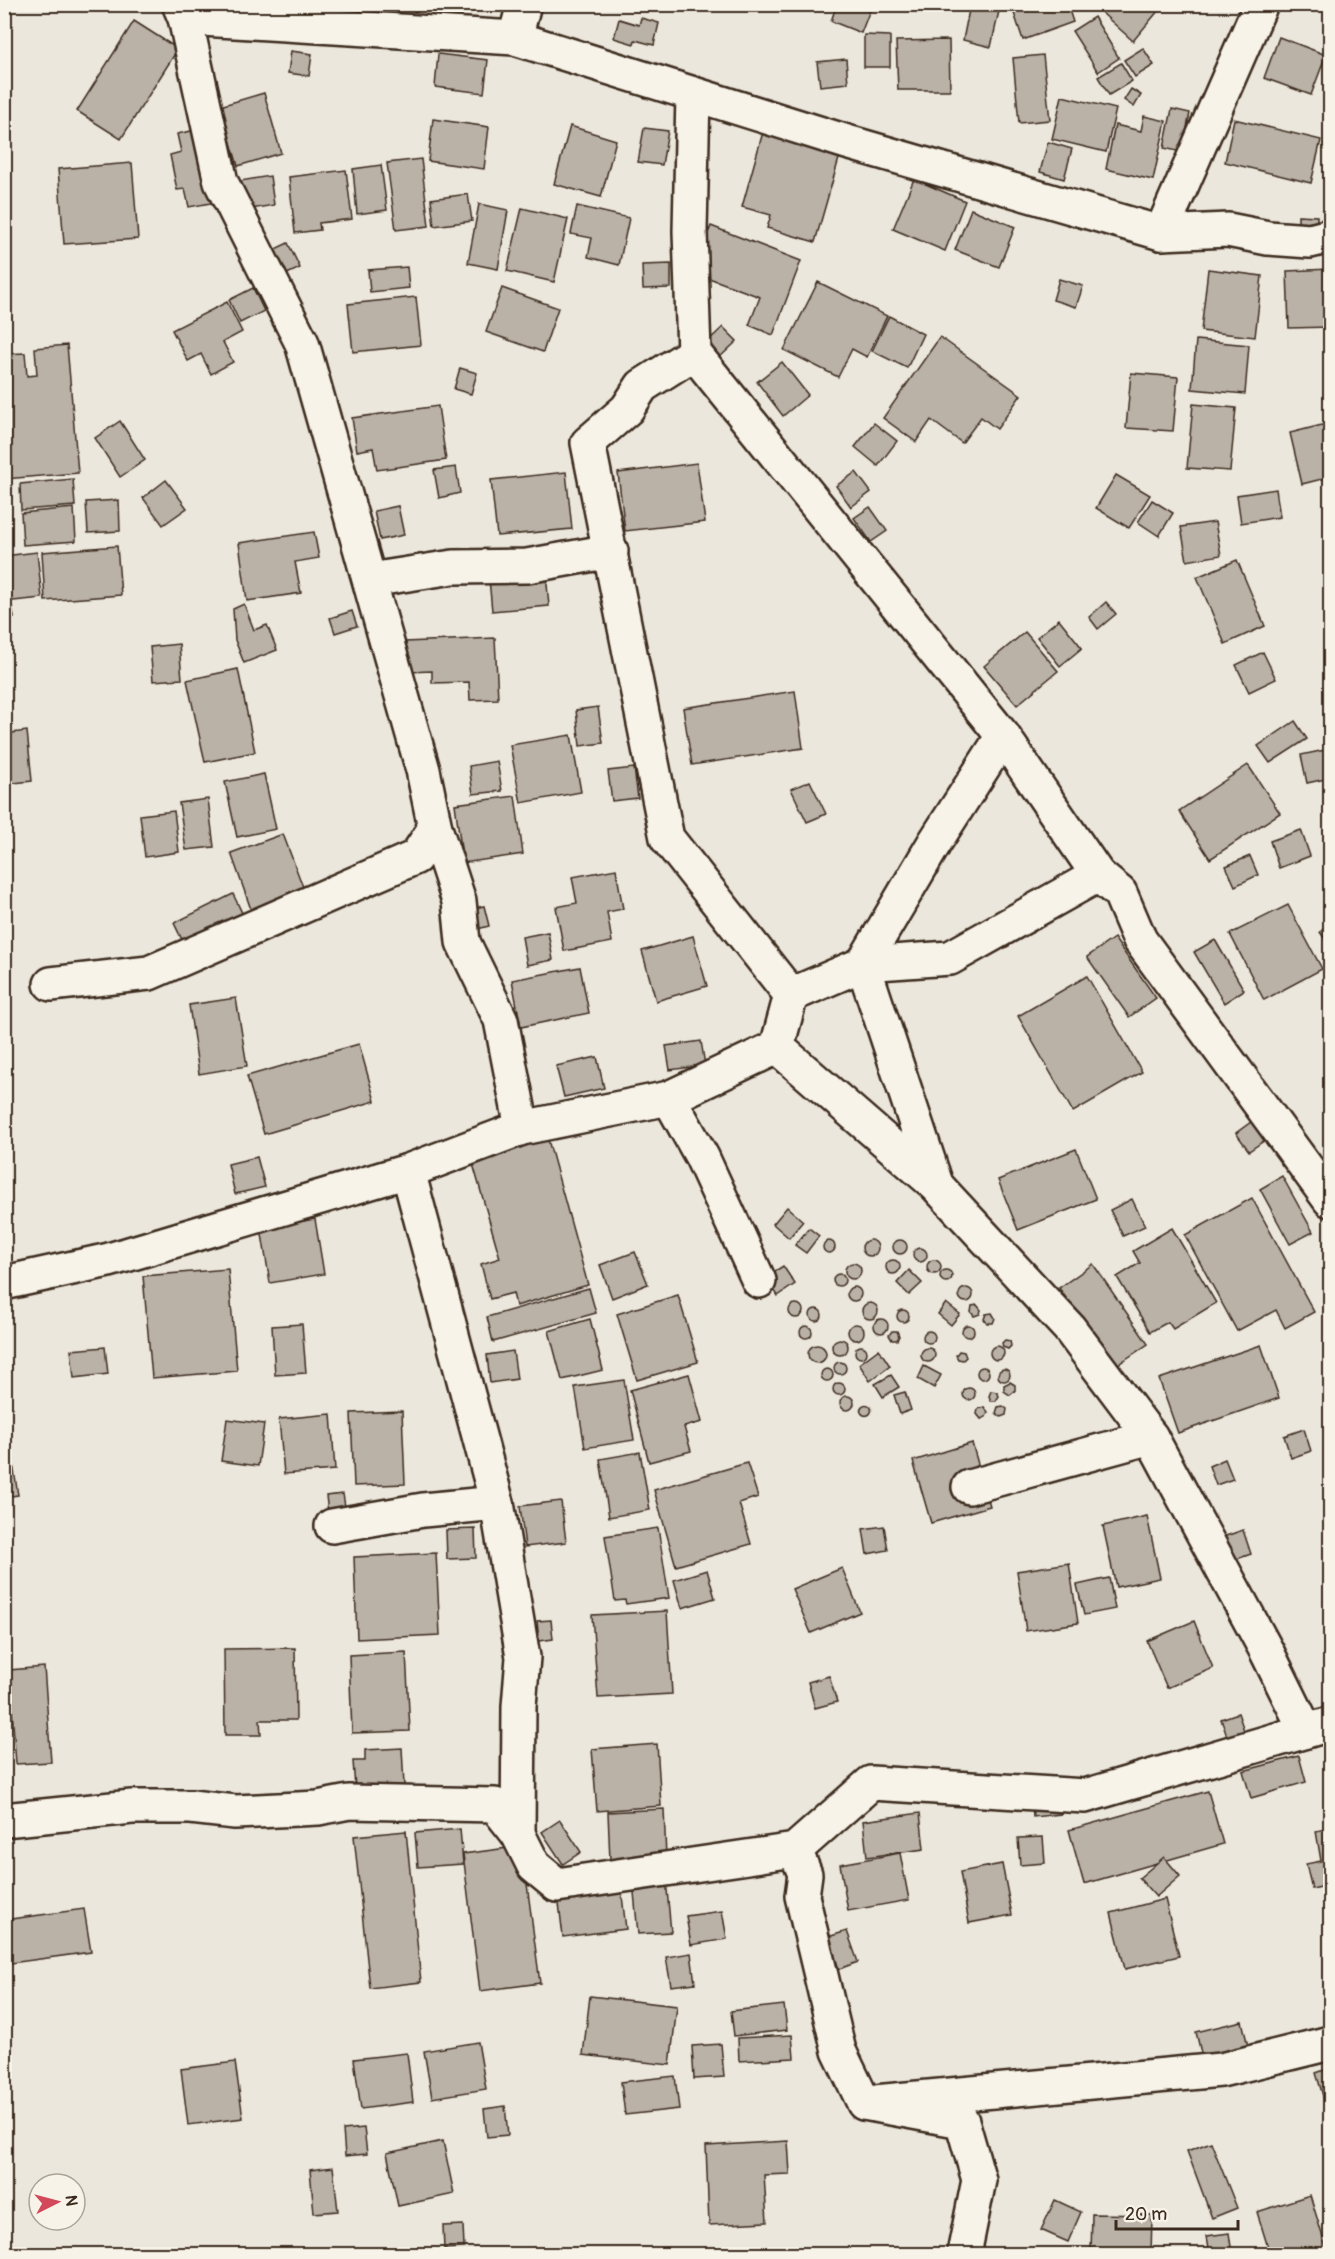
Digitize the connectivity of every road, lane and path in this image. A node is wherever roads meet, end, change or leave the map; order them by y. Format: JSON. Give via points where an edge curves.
{"nodes":[{"id":1,"x":524,"y":4,"type":"edge"},
{"id":2,"x":1262,"y":4,"type":"edge"},
{"id":3,"x":182,"y":11,"type":"edge"},
{"id":4,"x":515,"y":38,"type":"junction"},
{"id":5,"x":693,"y":93,"type":"junction"},
{"id":6,"x":1161,"y":233,"type":"junction"},
{"id":7,"x":1330,"y":236,"type":"edge"},
{"id":8,"x":694,"y":353,"type":"junction"},
{"id":9,"x":611,"y":551,"type":"junction"},
{"id":10,"x":369,"y":580,"type":"junction"},
{"id":11,"x":1003,"y":736,"type":"junction"},
{"id":12,"x":435,"y":828,"type":"junction"},
{"id":13,"x":1098,"y":875,"type":"junction"},
{"id":14,"x":863,"y":964,"type":"junction"},
{"id":15,"x":51,"y":984,"type":"dead end"},
{"id":16,"x":791,"y":995,"type":"junction"},
{"id":17,"x":777,"y":1047,"type":"junction"},
{"id":18,"x":669,"y":1098,"type":"junction"},
{"id":19,"x":522,"y":1128,"type":"junction"},
{"id":20,"x":408,"y":1171,"type":"junction"},
{"id":21,"x":936,"y":1185,"type":"junction"},
{"id":22,"x":1330,"y":1200,"type":"edge"},
{"id":23,"x":759,"y":1281,"type":"dead end"},
{"id":24,"x":4,"y":1283,"type":"edge"},
{"id":25,"x":1151,"y":1437,"type":"junction"},
{"id":26,"x":969,"y":1487,"type":"dead end"},
{"id":27,"x":497,"y":1503,"type":"junction"},
{"id":28,"x":332,"y":1526,"type":"dead end"},
{"id":29,"x":1318,"y":1728,"type":"edge"},
{"id":30,"x":4,"y":1820,"type":"edge"},
{"id":31,"x":518,"y":1834,"type":"junction"},
{"id":32,"x":795,"y":1850,"type":"junction"},
{"id":33,"x":1330,"y":2043,"type":"edge"},
{"id":34,"x":864,"y":2103,"type":"junction"},
{"id":35,"x":964,"y":2254,"type":"edge"}],
"edges":[{"from":1,"to":4,"type":"street"},
{"from":2,"to":6,"type":"street"},
{"from":3,"to":4,"type":"street"},
{"from":3,"to":10,"type":"street","via":[[221,182],[302,343]]},
{"from":4,"to":5,"type":"street"},
{"from":5,"to":6,"type":"street"},
{"from":5,"to":8,"type":"street","via":[[690,231]]},
{"from":6,"to":7,"type":"street","via":[[1228,231],[1310,241]]},
{"from":8,"to":9,"type":"street","via":[[642,386],[627,410],[588,443]]},
{"from":8,"to":11,"type":"street"},
{"from":9,"to":10,"type":"street","via":[[528,566],[453,567]]},
{"from":9,"to":16,"type":"street","via":[[667,838]]},
{"from":10,"to":12,"type":"street","via":[[423,770]]},
{"from":11,"to":13,"type":"street"},
{"from":11,"to":14,"type":"street"},
{"from":12,"to":15,"type":"street","via":[[416,857],[149,973]]},
{"from":12,"to":19,"type":"street","via":[[459,901],[463,942],[501,1020]]},
{"from":13,"to":14,"type":"street","via":[[950,958]]},
{"from":13,"to":22,"type":"street","via":[[1120,893],[1140,940]]},
{"from":14,"to":16,"type":"street"},
{"from":14,"to":21,"type":"street"},
{"from":16,"to":17,"type":"street"},
{"from":17,"to":18,"type":"street"},
{"from":17,"to":21,"type":"street"},
{"from":18,"to":19,"type":"street"},
{"from":18,"to":23,"type":"street","via":[[702,1156]]},
{"from":19,"to":20,"type":"street"},
{"from":20,"to":24,"type":"street","via":[[109,1260]]},
{"from":20,"to":27,"type":"street"},
{"from":21,"to":25,"type":"street","via":[[1069,1328]]},
{"from":25,"to":26,"type":"street"},
{"from":25,"to":29,"type":"street","via":[[1266,1650]]},
{"from":27,"to":28,"type":"street","via":[[423,1510]]},
{"from":27,"to":31,"type":"street","via":[[522,1657]]},
{"from":29,"to":32,"type":"street","via":[[1085,1796],[872,1783]]},
{"from":30,"to":31,"type":"street","via":[[132,1807],[235,1812],[318,1808],[349,1802],[495,1804]]},
{"from":31,"to":32,"type":"street","via":[[534,1866],[557,1885]]},
{"from":32,"to":34,"type":"street","via":[[805,1874],[802,1896],[839,2051]]},
{"from":33,"to":34,"type":"street","via":[[1221,2070]]},
{"from":34,"to":35,"type":"street","via":[[962,2121],[979,2180]]}]}
